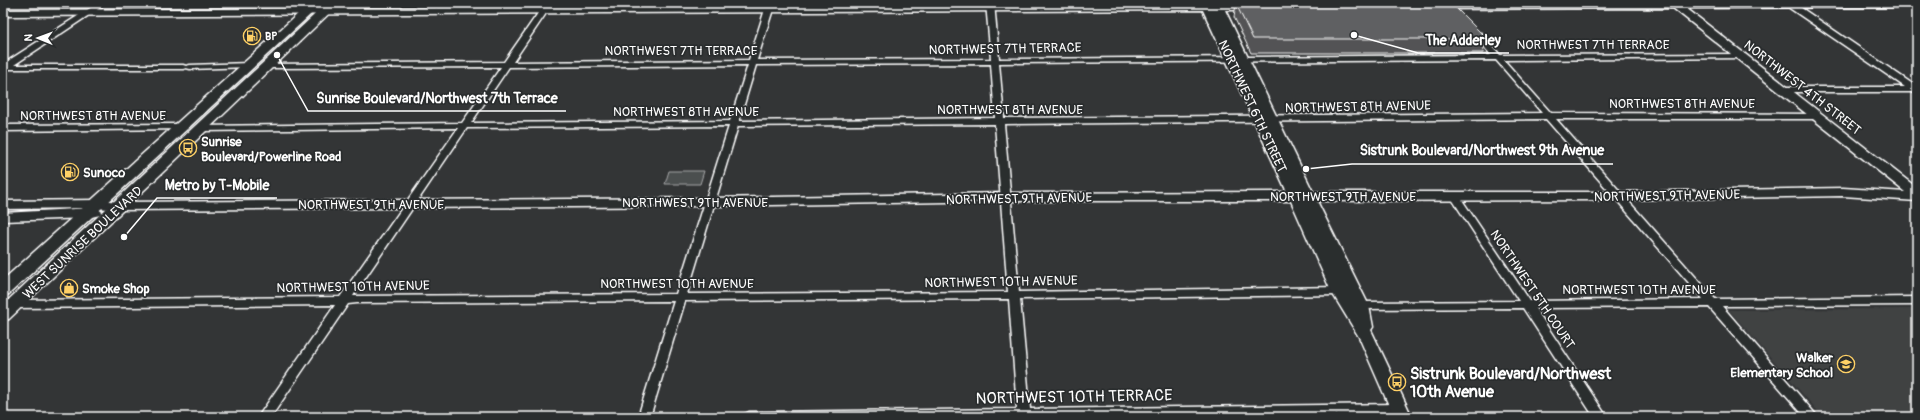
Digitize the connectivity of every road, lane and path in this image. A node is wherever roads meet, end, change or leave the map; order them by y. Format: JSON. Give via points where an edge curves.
{"nodes":[{"id":1,"x":103,"y":3,"type":"edge"},
{"id":2,"x":1673,"y":4,"type":"edge"},
{"id":3,"x":1212,"y":5,"type":"edge"},
{"id":4,"x":1452,"y":5,"type":"edge"},
{"id":5,"x":1791,"y":5,"type":"junction"},
{"id":6,"x":1913,"y":5,"type":"edge"},
{"id":7,"x":770,"y":6,"type":"edge"},
{"id":8,"x":990,"y":6,"type":"edge"},
{"id":9,"x":1426,"y":6,"type":"edge"},
{"id":10,"x":321,"y":7,"type":"edge"},
{"id":11,"x":547,"y":7,"type":"edge"},
{"id":12,"x":1264,"y":7,"type":"edge"},
{"id":13,"x":90,"y":12,"type":"junction"},
{"id":14,"x":3,"y":13,"type":"edge"},
{"id":15,"x":1462,"y":17,"type":"edge"},
{"id":16,"x":1472,"y":28,"type":"edge"},
{"id":17,"x":1741,"y":56,"type":"junction"},
{"id":18,"x":1497,"y":57,"type":"junction"},
{"id":19,"x":1237,"y":59,"type":"junction"},
{"id":20,"x":995,"y":61,"type":"junction"},
{"id":21,"x":752,"y":63,"type":"junction"},
{"id":22,"x":508,"y":64,"type":"junction"},
{"id":23,"x":249,"y":65,"type":"junction"},
{"id":24,"x":268,"y":66,"type":"junction"},
{"id":25,"x":4,"y":67,"type":"edge"},
{"id":26,"x":1783,"y":90,"type":"junction"},
{"id":27,"x":1916,"y":90,"type":"edge"},
{"id":28,"x":1549,"y":116,"type":"junction"},
{"id":29,"x":1817,"y":116,"type":"junction"},
{"id":30,"x":1265,"y":120,"type":"junction"},
{"id":31,"x":999,"y":122,"type":"junction"},
{"id":32,"x":733,"y":124,"type":"junction"},
{"id":33,"x":465,"y":126,"type":"junction"},
{"id":34,"x":183,"y":127,"type":"junction"},
{"id":35,"x":3,"y":128,"type":"edge"},
{"id":36,"x":203,"y":128,"type":"junction"},
{"id":37,"x":1302,"y":196,"type":"junction"},
{"id":38,"x":1455,"y":196,"type":"junction"},
{"id":39,"x":1617,"y":196,"type":"junction"},
{"id":40,"x":1917,"y":196,"type":"edge"},
{"id":41,"x":1007,"y":197,"type":"junction"},
{"id":42,"x":709,"y":202,"type":"junction"},
{"id":43,"x":412,"y":203,"type":"junction"},
{"id":44,"x":3,"y":205,"type":"edge"},
{"id":45,"x":120,"y":206,"type":"junction"},
{"id":46,"x":92,"y":209,"type":"junction"},
{"id":47,"x":3,"y":217,"type":"edge"},
{"id":48,"x":3,"y":290,"type":"edge"},
{"id":49,"x":1339,"y":291,"type":"junction"},
{"id":50,"x":1014,"y":295,"type":"junction"},
{"id":51,"x":680,"y":297,"type":"junction"},
{"id":52,"x":344,"y":301,"type":"junction"},
{"id":53,"x":1917,"y":301,"type":"edge"},
{"id":54,"x":1710,"y":303,"type":"junction"},
{"id":55,"x":1527,"y":304,"type":"junction"},
{"id":56,"x":1361,"y":306,"type":"junction"},
{"id":57,"x":9,"y":309,"type":"edge"},
{"id":58,"x":1367,"y":337,"type":"junction"},
{"id":59,"x":1402,"y":413,"type":"edge"},
{"id":60,"x":1024,"y":415,"type":"edge"},
{"id":61,"x":264,"y":417,"type":"edge"},
{"id":62,"x":644,"y":417,"type":"edge"},
{"id":63,"x":749,"y":417,"type":"edge"},
{"id":64,"x":1601,"y":417,"type":"edge"},
{"id":65,"x":1812,"y":417,"type":"edge"}],
"edges":[{"from":1,"to":13,"type":"street"},
{"from":2,"to":4,"type":"main road"},
{"from":2,"to":5,"type":"main road"},
{"from":2,"to":17,"type":"main road","name":"NORTHWEST 4TH STREET"},
{"from":3,"to":8,"type":"main road"},
{"from":3,"to":12,"type":"main road"},
{"from":3,"to":19,"type":"main road","name":"NORTHWEST 6TH STREET"},
{"from":4,"to":9,"type":"main road"},
{"from":4,"to":15,"type":"street"},
{"from":5,"to":6,"type":"main road"},
{"from":5,"to":27,"type":"street"},
{"from":7,"to":8,"type":"main road"},
{"from":7,"to":11,"type":"main road"},
{"from":7,"to":21,"type":"street"},
{"from":8,"to":20,"type":"street"},
{"from":10,"to":11,"type":"main road"},
{"from":10,"to":13,"type":"main road"},
{"from":10,"to":23,"type":"main road","name":"WEST SUNRISE BOULEVARD"},
{"from":10,"to":24,"type":"main road","name":"WEST SUNRISE BOULEVARD"},
{"from":11,"to":22,"type":"street"},
{"from":13,"to":14,"type":"main road"},
{"from":13,"to":25,"type":"street"},
{"from":16,"to":18,"type":"street"},
{"from":17,"to":18,"type":"street","name":"NORTHWEST 7TH TERRACE"},
{"from":17,"to":26,"type":"main road","name":"NORTHWEST 4TH STREET"},
{"from":18,"to":19,"type":"street","name":"NORTHWEST 7TH TERRACE"},
{"from":18,"to":28,"type":"street"},
{"from":19,"to":20,"type":"street","name":"NORTHWEST 7TH TERRACE"},
{"from":19,"to":30,"type":"main road","name":"NORTHWEST 6TH STREET"},
{"from":20,"to":21,"type":"street","name":"NORTHWEST 7TH TERRACE"},
{"from":20,"to":31,"type":"street"},
{"from":21,"to":22,"type":"street","name":"NORTHWEST 7TH TERRACE"},
{"from":21,"to":32,"type":"street"},
{"from":22,"to":24,"type":"street","name":"NORTHWEST 7TH TERRACE"},
{"from":22,"to":33,"type":"street"},
{"from":23,"to":25,"type":"street"},
{"from":23,"to":34,"type":"main road","name":"WEST SUNRISE BOULEVARD"},
{"from":24,"to":36,"type":"main road","name":"WEST SUNRISE BOULEVARD"},
{"from":26,"to":27,"type":"street"},
{"from":26,"to":29,"type":"main road","name":"NORTHWEST 4TH STREET"},
{"from":28,"to":29,"type":"street","name":"NORTHWEST 8TH AVENUE"},
{"from":28,"to":30,"type":"street","name":"NORTHWEST 8TH AVENUE"},
{"from":28,"to":39,"type":"street"},
{"from":29,"to":40,"type":"main road","name":"NORTHWEST 4TH STREET"},
{"from":30,"to":31,"type":"street","name":"NORTHWEST 8TH AVENUE"},
{"from":30,"to":37,"type":"main road","name":"NORTHWEST 6TH STREET"},
{"from":31,"to":32,"type":"street","name":"NORTHWEST 8TH AVENUE"},
{"from":31,"to":41,"type":"street"},
{"from":32,"to":33,"type":"street","name":"NORTHWEST 8TH AVENUE"},
{"from":32,"to":42,"type":"street"},
{"from":33,"to":36,"type":"street","name":"NORTHWEST 8TH AVENUE"},
{"from":33,"to":43,"type":"street"},
{"from":34,"to":35,"type":"street","name":"NORTHWEST 8TH AVENUE"},
{"from":34,"to":46,"type":"main road","name":"WEST SUNRISE BOULEVARD"},
{"from":36,"to":45,"type":"main road","name":"WEST SUNRISE BOULEVARD"},
{"from":37,"to":38,"type":"main road","name":"NORTHWEST 9TH AVENUE"},
{"from":37,"to":41,"type":"main road","name":"NORTHWEST 9TH AVENUE"},
{"from":37,"to":49,"type":"main road","name":"NORTHWEST 6TH STREET"},
{"from":37,"to":56,"type":"main road","name":"NORTHWEST 6TH STREET"},
{"from":38,"to":39,"type":"main road","name":"NORTHWEST 9TH AVENUE"},
{"from":38,"to":55,"type":"street","name":"NORTHWEST 5TH COURT"},
{"from":39,"to":40,"type":"main road","name":"NORTHWEST 9TH AVENUE","via":[[1843,192]]},
{"from":39,"to":54,"type":"street"},
{"from":41,"to":42,"type":"main road","name":"NORTHWEST 9TH AVENUE"},
{"from":41,"to":50,"type":"street"},
{"from":42,"to":43,"type":"main road","name":"NORTHWEST 9TH AVENUE"},
{"from":42,"to":51,"type":"street"},
{"from":43,"to":45,"type":"main road","name":"NORTHWEST 9TH AVENUE"},
{"from":43,"to":52,"type":"street"},
{"from":44,"to":46,"type":"main road","name":"NORTHWEST 9TH AVENUE"},
{"from":45,"to":46,"type":"main road","name":"NORTHWEST 9TH AVENUE"},
{"from":45,"to":57,"type":"main road","name":"WEST SUNRISE BOULEVARD"},
{"from":46,"to":47,"type":"main road","name":"NORTHWEST 9TH AVENUE"},
{"from":46,"to":48,"type":"main road","name":"WEST SUNRISE BOULEVARD"},
{"from":49,"to":50,"type":"street","name":"NORTHWEST 10TH AVENUE"},
{"from":49,"to":58,"type":"main road","name":"NORTHWEST 6TH STREET"},
{"from":50,"to":51,"type":"street","name":"NORTHWEST 10TH AVENUE"},
{"from":50,"to":60,"type":"street"},
{"from":51,"to":52,"type":"street","name":"NORTHWEST 10TH AVENUE"},
{"from":51,"to":62,"type":"street"},
{"from":52,"to":57,"type":"street","name":"NORTHWEST 10TH AVENUE"},
{"from":52,"to":61,"type":"street"},
{"from":53,"to":54,"type":"street","name":"NORTHWEST 10TH AVENUE"},
{"from":54,"to":55,"type":"street","name":"NORTHWEST 10TH AVENUE"},
{"from":54,"to":65,"type":"street"},
{"from":55,"to":56,"type":"street","name":"NORTHWEST 10TH AVENUE"},
{"from":55,"to":64,"type":"street","name":"NORTHWEST 5TH COURT"},
{"from":56,"to":58,"type":"main road","name":"NORTHWEST 6TH STREET"},
{"from":58,"to":59,"type":"main road","name":"NORTHWEST 6TH STREET"},
{"from":59,"to":60,"type":"street","name":"NORTHWEST 10TH TERRACE"},
{"from":60,"to":63,"type":"street","name":"NORTHWEST 10TH TERRACE"}]}
